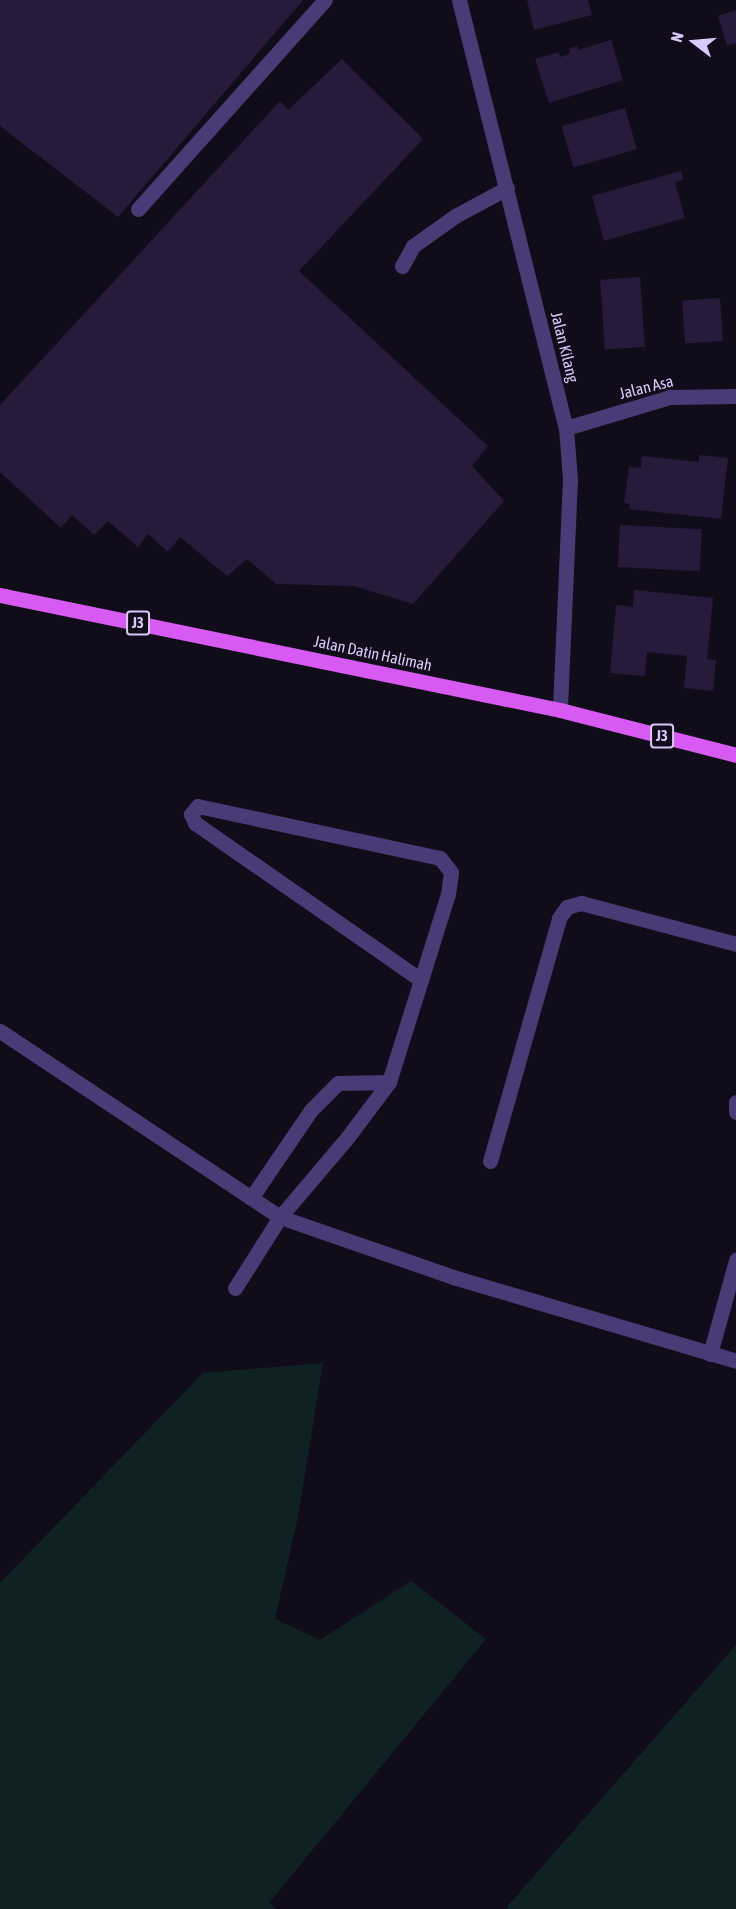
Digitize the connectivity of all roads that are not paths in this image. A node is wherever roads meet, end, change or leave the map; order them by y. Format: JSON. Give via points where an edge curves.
{"nodes":[{"id":1,"x":325,"y":0,"type":"edge"},
{"id":2,"x":459,"y":0,"type":"edge"},
{"id":3,"x":507,"y":188,"type":"junction"},
{"id":4,"x":138,"y":209,"type":"dead end"},
{"id":5,"x":402,"y":266,"type":"dead end"},
{"id":6,"x":736,"y":396,"type":"edge"},
{"id":7,"x":566,"y":428,"type":"junction"},
{"id":8,"x":0,"y":595,"type":"edge"},
{"id":9,"x":560,"y":710,"type":"junction"},
{"id":10,"x":736,"y":755,"type":"edge"},
{"id":11,"x":736,"y":944,"type":"edge"},
{"id":12,"x":421,"y":980,"type":"junction"},
{"id":13,"x":0,"y":1031,"type":"edge"},
{"id":14,"x":389,"y":1082,"type":"junction"},
{"id":15,"x":736,"y":1102,"type":"edge"},
{"id":16,"x":736,"y":1112,"type":"edge"},
{"id":17,"x":490,"y":1161,"type":"dead end"},
{"id":18,"x":251,"y":1198,"type":"junction"},
{"id":19,"x":280,"y":1217,"type":"junction"},
{"id":20,"x":736,"y":1260,"type":"edge"},
{"id":21,"x":235,"y":1288,"type":"dead end"},
{"id":22,"x":710,"y":1354,"type":"junction"},
{"id":23,"x":736,"y":1361,"type":"edge"}],
"edges":[{"from":1,"to":4,"type":"street"},
{"from":2,"to":3,"type":"street","name":"Jalan Kilang"},
{"from":3,"to":5,"type":"street","via":[[413,246]]},
{"from":3,"to":7,"type":"street","name":"Jalan Kilang"},
{"from":6,"to":7,"type":"street","name":"Jalan Asa","via":[[670,397]]},
{"from":7,"to":9,"type":"street","name":"Jalan Kilang","via":[[570,479]]},
{"from":8,"to":9,"type":"main road","name":"Jalan Datin Halimah","number":"J3"},
{"from":9,"to":10,"type":"main road","name":"Jalan Datin Halimah","number":"J3"},
{"from":11,"to":17,"type":"street","via":[[580,903],[567,907],[559,918]]},
{"from":12,"to":12,"type":"street","via":[[448,894],[451,872],[440,858],[198,806],[191,814],[195,823]]},
{"from":12,"to":14,"type":"street"},
{"from":13,"to":18,"type":"street"},
{"from":14,"to":18,"type":"street","via":[[338,1083],[311,1110]]},
{"from":14,"to":19,"type":"street"},
{"from":15,"to":16,"type":"street"},
{"from":18,"to":19,"type":"street"},
{"from":19,"to":21,"type":"street"},
{"from":19,"to":22,"type":"street","via":[[453,1278]]},
{"from":20,"to":22,"type":"street"},
{"from":22,"to":23,"type":"street"}]}
